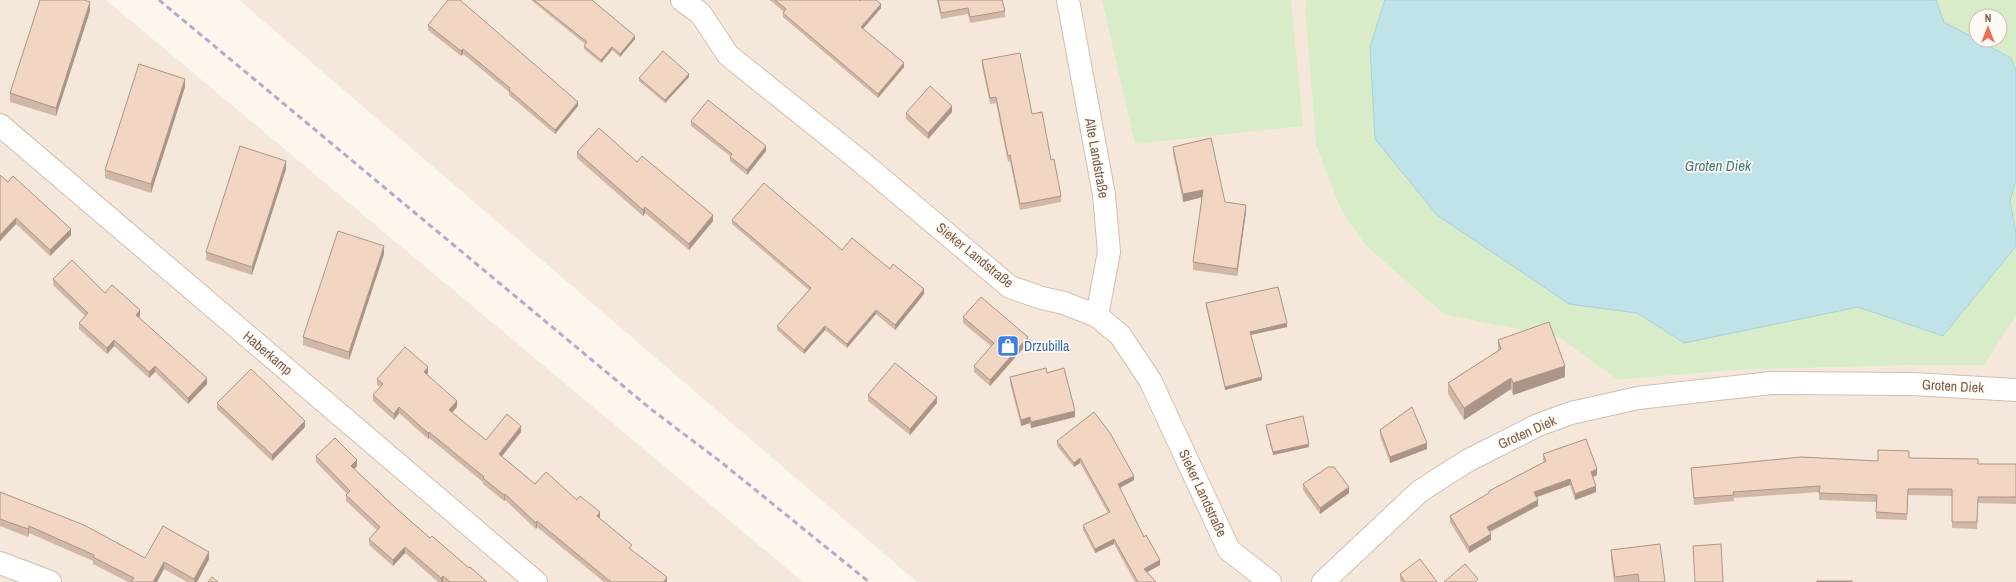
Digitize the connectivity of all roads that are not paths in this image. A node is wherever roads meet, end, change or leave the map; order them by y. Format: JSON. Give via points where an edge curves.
{"nodes":[{"id":1,"x":682,"y":0,"type":"edge"},
{"id":2,"x":1068,"y":0,"type":"edge"},
{"id":3,"x":0,"y":125,"type":"edge"},
{"id":4,"x":1097,"y":316,"type":"junction"},
{"id":5,"x":2016,"y":390,"type":"edge"},
{"id":6,"x":0,"y":562,"type":"edge"},
{"id":7,"x":50,"y":582,"type":"edge"},
{"id":8,"x":536,"y":582,"type":"edge"},
{"id":9,"x":1270,"y":582,"type":"edge"},
{"id":10,"x":1323,"y":582,"type":"edge"}],
"edges":[{"from":1,"to":4,"type":"street","name":"Sieker Landstraße","via":[[701,14],[728,55],[859,160],[1010,287]]},
{"from":2,"to":4,"type":"street","name":"Alte Landstraße","via":[[1104,195],[1109,252]]},
{"from":3,"to":8,"type":"street","name":"Haberkamp"},
{"from":4,"to":9,"type":"street","name":"Sieker Landstraße","via":[[1120,335],[1150,380],[1229,550]]},
{"from":5,"to":10,"type":"street","name":"Groten Diek","via":[[1912,384],[1771,384],[1638,398],[1570,413],[1538,425],[1467,461],[1420,491]]},
{"from":6,"to":7,"type":"street"}]}
